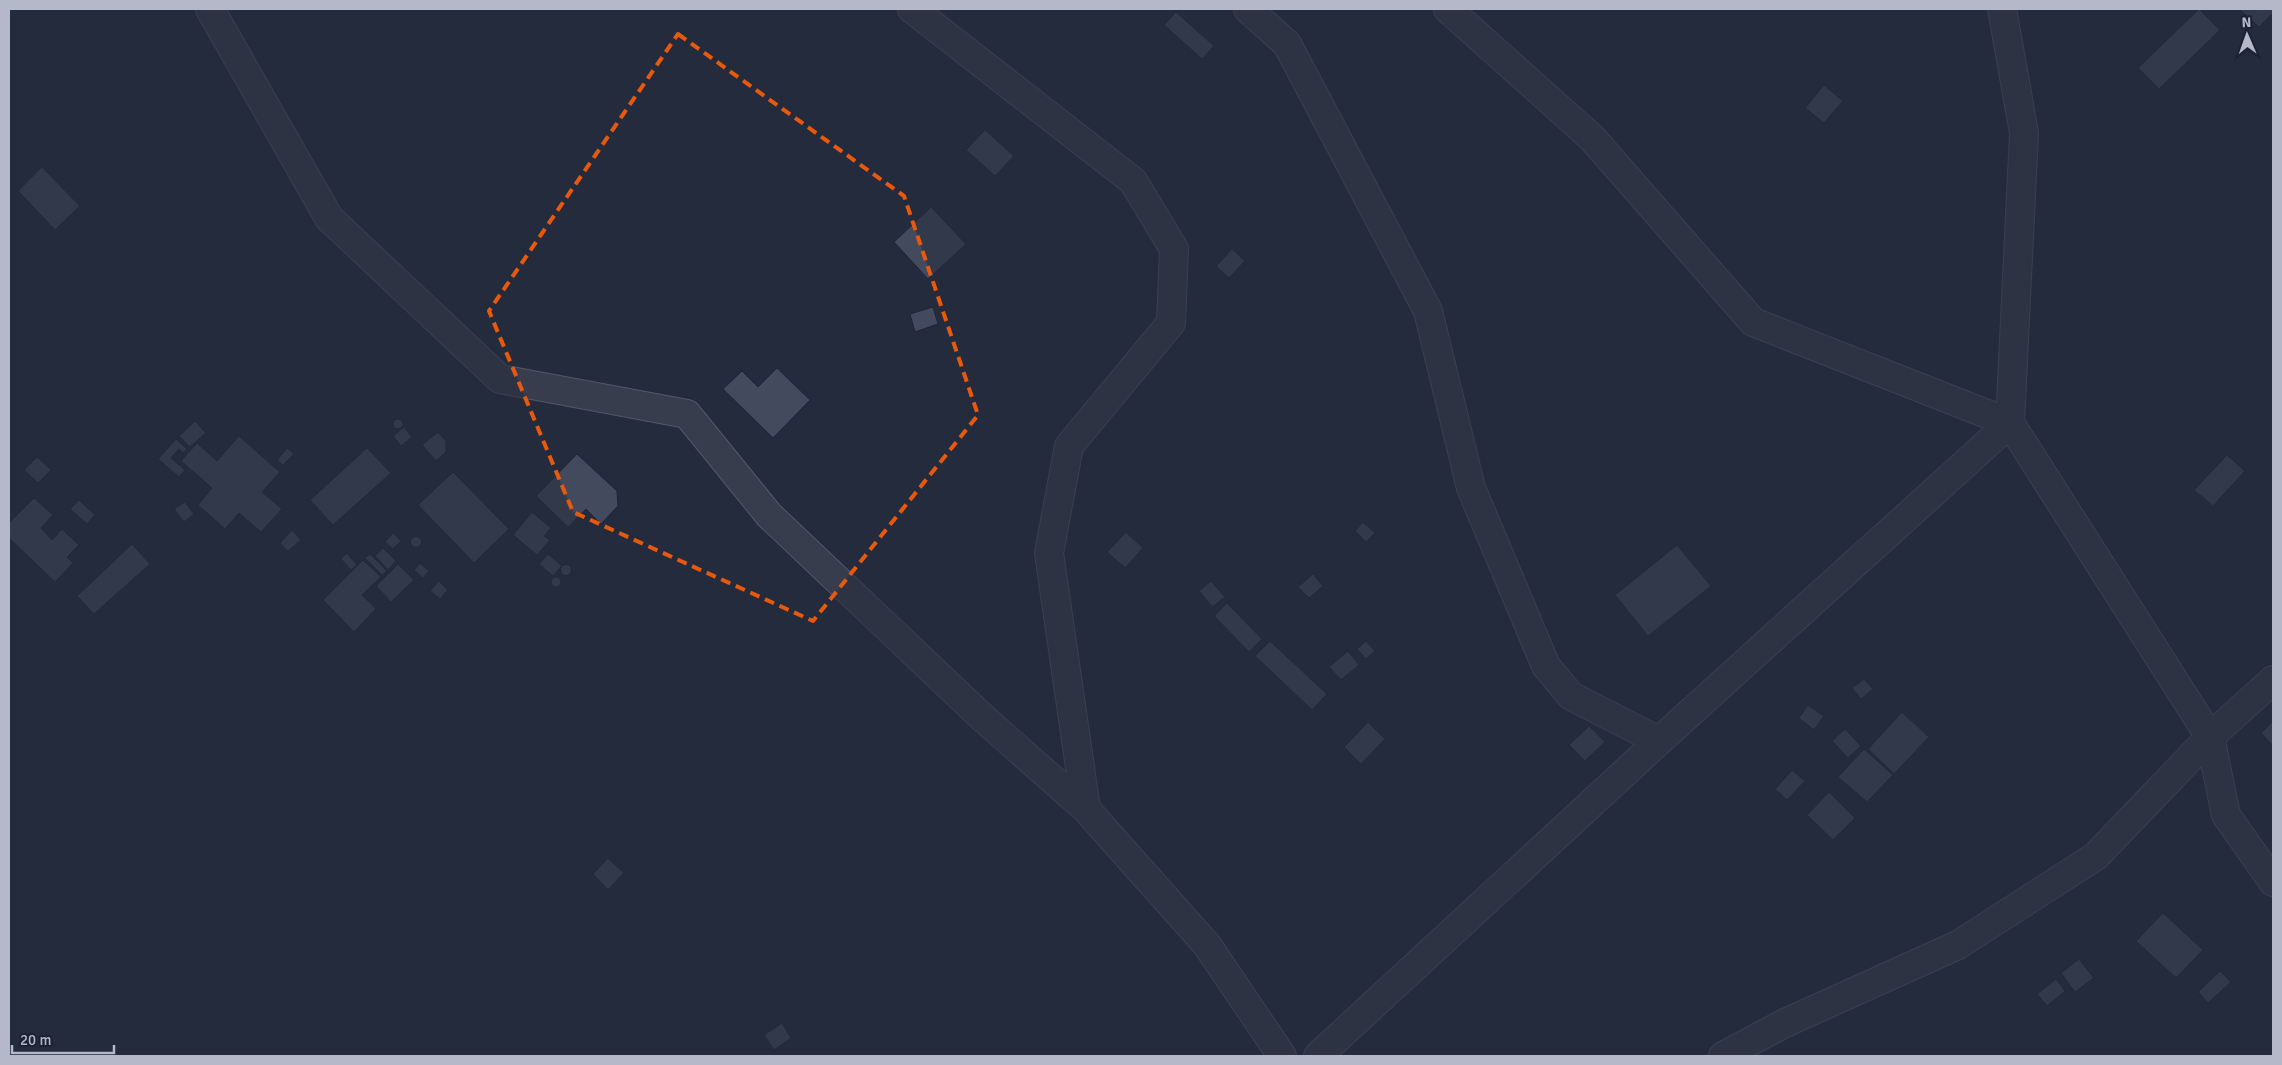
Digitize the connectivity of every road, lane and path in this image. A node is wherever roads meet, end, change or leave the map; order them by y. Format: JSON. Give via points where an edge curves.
{"nodes":[{"id":1,"x":210,"y":9,"type":"edge"},
{"id":2,"x":912,"y":9,"type":"edge"},
{"id":3,"x":1248,"y":9,"type":"edge"},
{"id":4,"x":1448,"y":9,"type":"edge"},
{"id":5,"x":2002,"y":9,"type":"edge"},
{"id":6,"x":2010,"y":423,"type":"junction"},
{"id":7,"x":2273,"y":680,"type":"edge"},
{"id":8,"x":2210,"y":737,"type":"junction"},
{"id":9,"x":1659,"y":741,"type":"junction"},
{"id":10,"x":1086,"y":808,"type":"junction"},
{"id":11,"x":2273,"y":882,"type":"edge"},
{"id":12,"x":1282,"y":1056,"type":"edge"},
{"id":13,"x":1318,"y":1056,"type":"edge"},
{"id":14,"x":1723,"y":1056,"type":"edge"}],
"edges":[{"from":1,"to":10,"type":"street","via":[[329,218],[500,379],[687,414],[769,515],[984,718]]},
{"from":2,"to":10,"type":"street","via":[[1132,181],[1174,249],[1170,323],[1068,446],[1049,553]]},
{"from":3,"to":9,"type":"street","via":[[1287,44],[1428,311],[1471,488],[1546,666],[1571,696]]},
{"from":4,"to":6,"type":"street","via":[[1592,138],[1753,322]]},
{"from":5,"to":6,"type":"street","via":[[2024,133]]},
{"from":6,"to":8,"type":"street"},
{"from":6,"to":9,"type":"street"},
{"from":7,"to":8,"type":"street"},
{"from":8,"to":11,"type":"street","via":[[2226,815]]},
{"from":8,"to":14,"type":"street","via":[[2096,856],[1958,945],[1785,1023]]},
{"from":9,"to":13,"type":"street"},
{"from":10,"to":12,"type":"street","via":[[1207,945]]}]}
